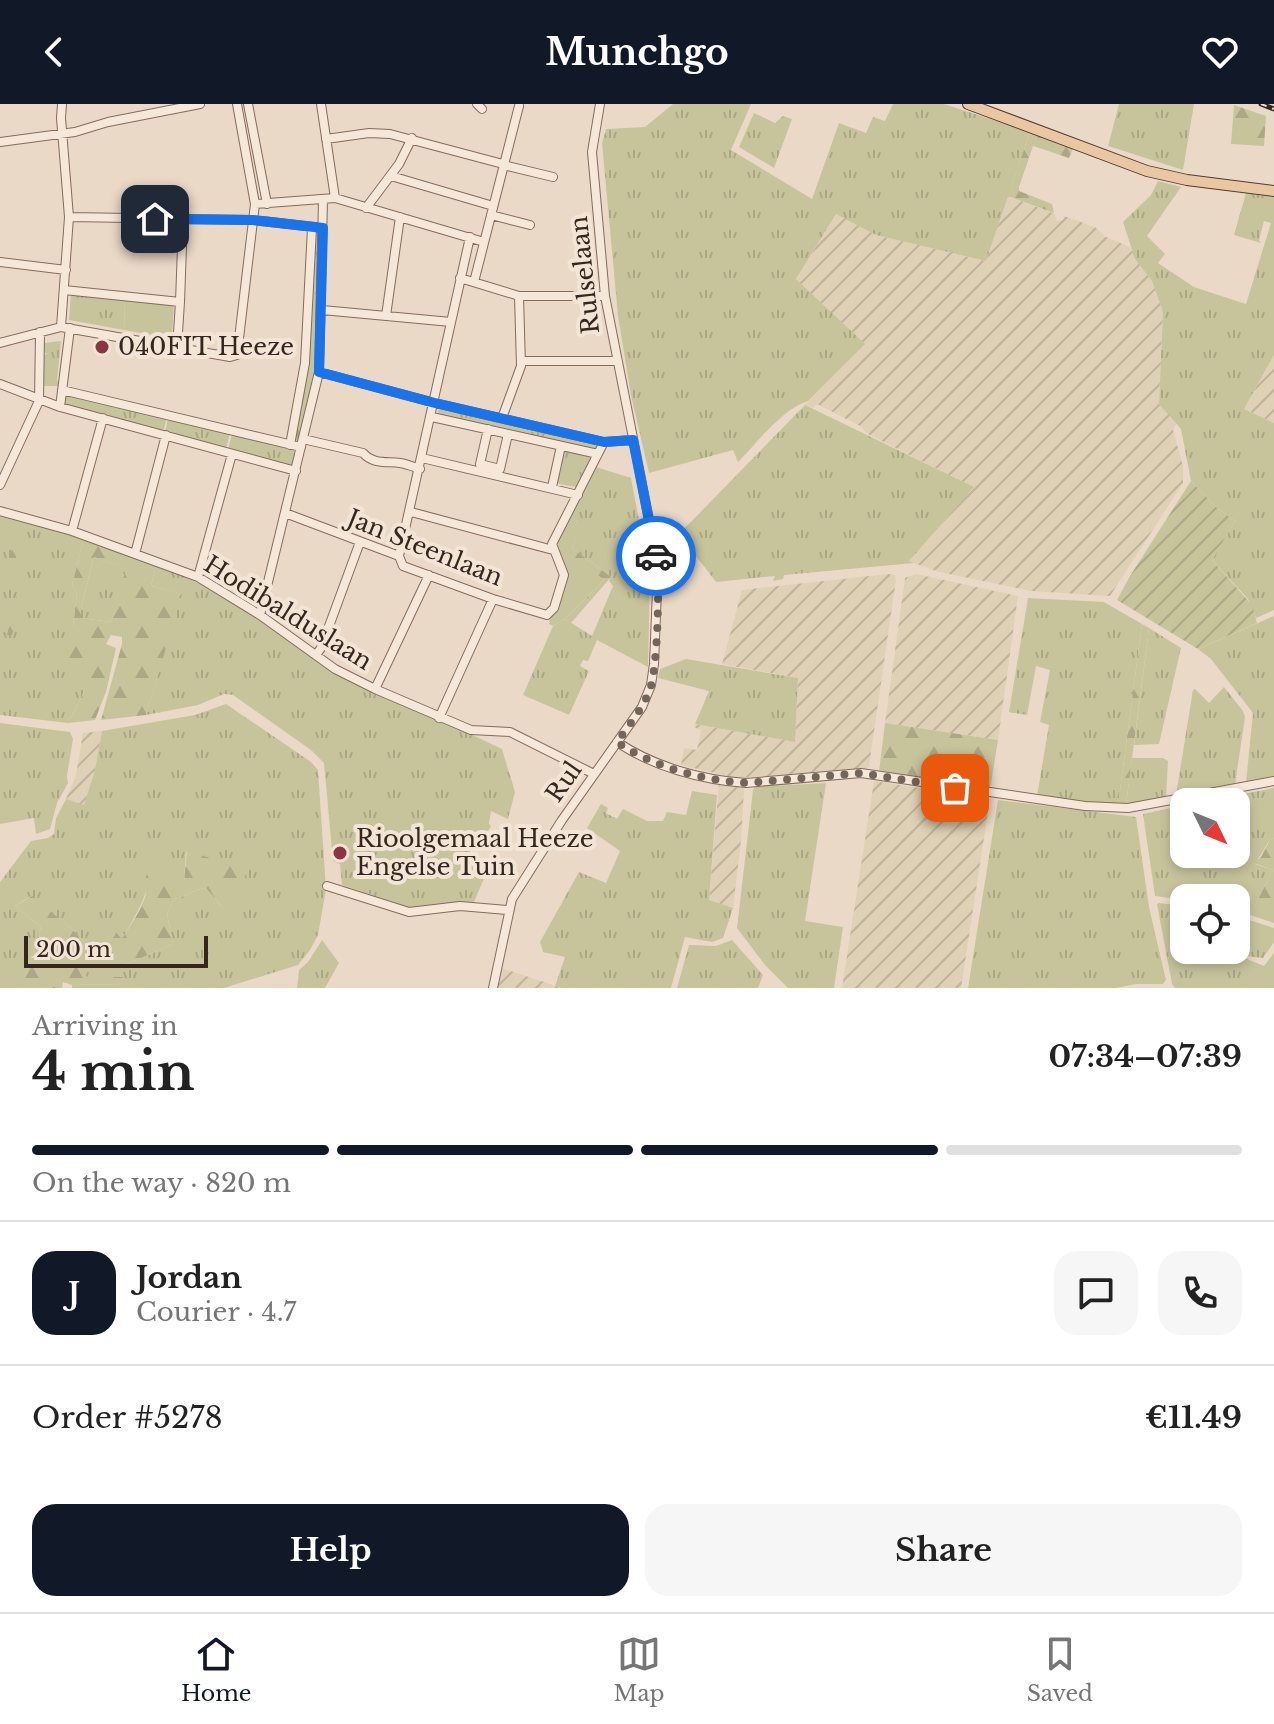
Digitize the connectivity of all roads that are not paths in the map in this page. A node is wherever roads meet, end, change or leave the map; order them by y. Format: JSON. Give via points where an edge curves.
{"nodes":[{"id":1,"x":62,"y":104,"type":"edge"},
{"id":2,"x":200,"y":104,"type":"edge"},
{"id":3,"x":237,"y":104,"type":"edge"},
{"id":4,"x":248,"y":104,"type":"edge"},
{"id":5,"x":321,"y":104,"type":"edge"},
{"id":6,"x":600,"y":104,"type":"edge"},
{"id":7,"x":968,"y":104,"type":"edge"},
{"id":8,"x":519,"y":106,"type":"dead end"},
{"id":9,"x":168,"y":107,"type":"edge"},
{"id":10,"x":63,"y":130,"type":"junction"},
{"id":11,"x":412,"y":138,"type":"junction"},
{"id":12,"x":326,"y":139,"type":"junction"},
{"id":13,"x":0,"y":142,"type":"edge"},
{"id":14,"x":503,"y":164,"type":"junction"},
{"id":15,"x":391,"y":176,"type":"junction"},
{"id":16,"x":553,"y":177,"type":"dead end"},
{"id":17,"x":1274,"y":191,"type":"edge"},
{"id":18,"x":335,"y":198,"type":"junction"},
{"id":19,"x":323,"y":200,"type":"junction"},
{"id":20,"x":255,"y":204,"type":"junction"},
{"id":21,"x":267,"y":204,"type":"junction"},
{"id":22,"x":366,"y":208,"type":"junction"},
{"id":23,"x":492,"y":210,"type":"junction"},
{"id":24,"x":69,"y":217,"type":"junction"},
{"id":25,"x":400,"y":217,"type":"junction"},
{"id":26,"x":183,"y":219,"type":"junction"},
{"id":27,"x":253,"y":220,"type":"junction"},
{"id":28,"x":530,"y":225,"type":"dead end"},
{"id":29,"x":312,"y":228,"type":"junction"},
{"id":30,"x":323,"y":228,"type":"junction"},
{"id":31,"x":470,"y":237,"type":"junction"},
{"id":32,"x":484,"y":242,"type":"junction"},
{"id":33,"x":0,"y":262,"type":"edge"},
{"id":34,"x":66,"y":270,"type":"junction"},
{"id":35,"x":460,"y":278,"type":"junction"},
{"id":36,"x":474,"y":282,"type":"junction"},
{"id":37,"x":64,"y":290,"type":"junction"},
{"id":38,"x":519,"y":296,"type":"junction"},
{"id":39,"x":605,"y":296,"type":"junction"},
{"id":40,"x":180,"y":302,"type":"junction"},
{"id":41,"x":322,"y":310,"type":"junction"},
{"id":42,"x":386,"y":316,"type":"junction"},
{"id":43,"x":451,"y":322,"type":"junction"},
{"id":44,"x":65,"y":327,"type":"junction"},
{"id":45,"x":40,"y":332,"type":"junction"},
{"id":46,"x":0,"y":343,"type":"edge"},
{"id":47,"x":177,"y":348,"type":"junction"},
{"id":48,"x":521,"y":361,"type":"junction"},
{"id":49,"x":617,"y":361,"type":"junction"},
{"id":50,"x":319,"y":372,"type":"junction"},
{"id":51,"x":0,"y":384,"type":"edge"},
{"id":52,"x":62,"y":390,"type":"junction"},
{"id":53,"x":39,"y":401,"type":"junction"},
{"id":54,"x":435,"y":403,"type":"junction"},
{"id":55,"x":60,"y":407,"type":"junction"},
{"id":56,"x":432,"y":417,"type":"junction"},
{"id":57,"x":103,"y":418,"type":"junction"},
{"id":58,"x":502,"y":418,"type":"junction"},
{"id":59,"x":488,"y":429,"type":"junction"},
{"id":60,"x":508,"y":434,"type":"junction"},
{"id":61,"x":166,"y":435,"type":"junction"},
{"id":62,"x":633,"y":440,"type":"junction"},
{"id":63,"x":604,"y":442,"type":"junction"},
{"id":64,"x":302,"y":443,"type":"junction"},
{"id":65,"x":290,"y":445,"type":"junction"},
{"id":66,"x":561,"y":446,"type":"junction"},
{"id":67,"x":232,"y":454,"type":"junction"},
{"id":68,"x":598,"y":454,"type":"junction"},
{"id":69,"x":422,"y":458,"type":"junction"},
{"id":70,"x":420,"y":469,"type":"junction"},
{"id":71,"x":296,"y":471,"type":"junction"},
{"id":72,"x":0,"y":485,"type":"edge"},
{"id":73,"x":552,"y":487,"type":"junction"},
{"id":74,"x":578,"y":495,"type":"junction"},
{"id":75,"x":0,"y":511,"type":"edge"},
{"id":76,"x":411,"y":512,"type":"junction"},
{"id":77,"x":285,"y":513,"type":"junction"},
{"id":78,"x":72,"y":531,"type":"junction"},
{"id":79,"x":360,"y":542,"type":"junction"},
{"id":80,"x":553,"y":550,"type":"junction"},
{"id":81,"x":135,"y":554,"type":"junction"},
{"id":82,"x":399,"y":556,"type":"junction"},
{"id":83,"x":429,"y":575,"type":"junction"},
{"id":84,"x":198,"y":577,"type":"junction"},
{"id":85,"x":493,"y":599,"type":"junction"},
{"id":86,"x":260,"y":615,"type":"junction"},
{"id":87,"x":316,"y":655,"type":"junction"},
{"id":88,"x":375,"y":689,"type":"junction"},
{"id":89,"x":439,"y":718,"type":"junction"},
{"id":90,"x":617,"y":742,"type":"junction"},
{"id":91,"x":594,"y":774,"type":"junction"},
{"id":92,"x":1274,"y":781,"type":"edge"},
{"id":93,"x":327,"y":886,"type":"dead end"},
{"id":94,"x":507,"y":910,"type":"junction"},
{"id":95,"x":493,"y":988,"type":"edge"}],
"edges":[{"from":1,"to":10,"type":"street"},
{"from":2,"to":9,"type":"street"},
{"from":3,"to":20,"type":"street"},
{"from":4,"to":21,"type":"street"},
{"from":5,"to":12,"type":"street"},
{"from":6,"to":39,"type":"street","name":"Rulselaan","via":[[592,152]]},
{"from":7,"to":17,"type":"main road","via":[[1147,171]]},
{"from":8,"to":14,"type":"street"},
{"from":9,"to":10,"type":"street"},
{"from":10,"to":13,"type":"street"},
{"from":10,"to":24,"type":"street"},
{"from":11,"to":12,"type":"street","via":[[369,133]]},
{"from":11,"to":14,"type":"street"},
{"from":11,"to":15,"type":"street"},
{"from":12,"to":18,"type":"street"},
{"from":14,"to":16,"type":"street"},
{"from":14,"to":23,"type":"street"},
{"from":15,"to":22,"type":"street"},
{"from":15,"to":23,"type":"street"},
{"from":18,"to":19,"type":"street"},
{"from":18,"to":22,"type":"street"},
{"from":19,"to":21,"type":"street"},
{"from":19,"to":30,"type":"street"},
{"from":20,"to":21,"type":"street"},
{"from":20,"to":27,"type":"street"},
{"from":22,"to":25,"type":"street"},
{"from":23,"to":28,"type":"street"},
{"from":23,"to":32,"type":"street"},
{"from":24,"to":26,"type":"street"},
{"from":24,"to":34,"type":"street"},
{"from":25,"to":31,"type":"street"},
{"from":25,"to":42,"type":"street"},
{"from":26,"to":27,"type":"street"},
{"from":26,"to":40,"type":"street"},
{"from":27,"to":29,"type":"street"},
{"from":27,"to":47,"type":"street","via":[[239,351],[235,356]]},
{"from":29,"to":30,"type":"street"},
{"from":29,"to":65,"type":"street","via":[[304,374]]},
{"from":30,"to":41,"type":"street"},
{"from":31,"to":32,"type":"street"},
{"from":31,"to":35,"type":"street"},
{"from":32,"to":36,"type":"street"},
{"from":33,"to":34,"type":"street"},
{"from":34,"to":37,"type":"street"},
{"from":35,"to":36,"type":"street"},
{"from":35,"to":43,"type":"street"},
{"from":36,"to":38,"type":"street"},
{"from":37,"to":40,"type":"street"},
{"from":37,"to":44,"type":"street"},
{"from":38,"to":39,"type":"street"},
{"from":38,"to":48,"type":"street"},
{"from":39,"to":49,"type":"street","name":"Rulselaan"},
{"from":40,"to":47,"type":"street"},
{"from":41,"to":42,"type":"street"},
{"from":41,"to":50,"type":"street"},
{"from":42,"to":43,"type":"street"},
{"from":43,"to":54,"type":"street"},
{"from":44,"to":45,"type":"street"},
{"from":44,"to":47,"type":"street"},
{"from":44,"to":52,"type":"street"},
{"from":45,"to":46,"type":"street"},
{"from":45,"to":53,"type":"street"},
{"from":48,"to":49,"type":"street"},
{"from":48,"to":58,"type":"street"},
{"from":49,"to":62,"type":"street","name":"Rulselaan"},
{"from":50,"to":54,"type":"street"},
{"from":50,"to":64,"type":"street"},
{"from":51,"to":53,"type":"street"},
{"from":52,"to":55,"type":"street"},
{"from":52,"to":65,"type":"street"},
{"from":53,"to":55,"type":"street"},
{"from":53,"to":72,"type":"street"},
{"from":54,"to":56,"type":"street"},
{"from":54,"to":58,"type":"street"},
{"from":55,"to":57,"type":"street"},
{"from":56,"to":59,"type":"street"},
{"from":56,"to":69,"type":"street"},
{"from":57,"to":61,"type":"street"},
{"from":57,"to":78,"type":"street"},
{"from":58,"to":63,"type":"street"},
{"from":59,"to":60,"type":"street"},
{"from":59,"to":60,"type":"street","via":[[480,464],[500,469]]},
{"from":60,"to":66,"type":"street"},
{"from":61,"to":67,"type":"street"},
{"from":61,"to":81,"type":"street"},
{"from":62,"to":63,"type":"street"},
{"from":62,"to":90,"type":"street","name":"Rul","via":[[658,565],[654,664],[642,707]]},
{"from":63,"to":68,"type":"street"},
{"from":64,"to":65,"type":"street"},
{"from":64,"to":70,"type":"street"},
{"from":64,"to":71,"type":"street"},
{"from":66,"to":68,"type":"street"},
{"from":66,"to":73,"type":"street"},
{"from":67,"to":71,"type":"street"},
{"from":67,"to":84,"type":"street"},
{"from":68,"to":74,"type":"street"},
{"from":69,"to":70,"type":"street"},
{"from":69,"to":73,"type":"street"},
{"from":70,"to":76,"type":"street"},
{"from":71,"to":77,"type":"street"},
{"from":73,"to":74,"type":"street"},
{"from":74,"to":80,"type":"street"},
{"from":75,"to":78,"type":"street","name":"Hodibalduslaan"},
{"from":76,"to":80,"type":"street"},
{"from":76,"to":82,"type":"street"},
{"from":77,"to":79,"type":"street","name":"Jan Steenlaan"},
{"from":77,"to":86,"type":"street"},
{"from":78,"to":81,"type":"street","name":"Hodibalduslaan"},
{"from":79,"to":82,"type":"street","name":"Jan Steenlaan"},
{"from":79,"to":87,"type":"street"},
{"from":80,"to":85,"type":"street","name":"Jan Steenlaan","via":[[564,575],[550,614]]},
{"from":81,"to":84,"type":"street","name":"Hodibalduslaan"},
{"from":82,"to":83,"type":"street","name":"Jan Steenlaan","via":[[403,566]]},
{"from":83,"to":85,"type":"street","name":"Jan Steenlaan"},
{"from":83,"to":88,"type":"street"},
{"from":84,"to":86,"type":"street","name":"Hodibalduslaan"},
{"from":85,"to":89,"type":"street"},
{"from":86,"to":87,"type":"street","name":"Hodibalduslaan"},
{"from":87,"to":88,"type":"street","name":"Hodibalduslaan"},
{"from":88,"to":89,"type":"street","name":"Hodibalduslaan"},
{"from":89,"to":91,"type":"street","name":"Hodibalduslaan","via":[[471,730],[510,732]]},
{"from":90,"to":91,"type":"street","name":"Rul"},
{"from":90,"to":92,"type":"street","via":[[648,761],[729,782],[861,773],[1085,806],[1134,808]]},
{"from":91,"to":94,"type":"street","name":"Rul"},
{"from":93,"to":94,"type":"street","via":[[409,912],[460,906]]},
{"from":94,"to":95,"type":"street","name":"Rul"}]}
